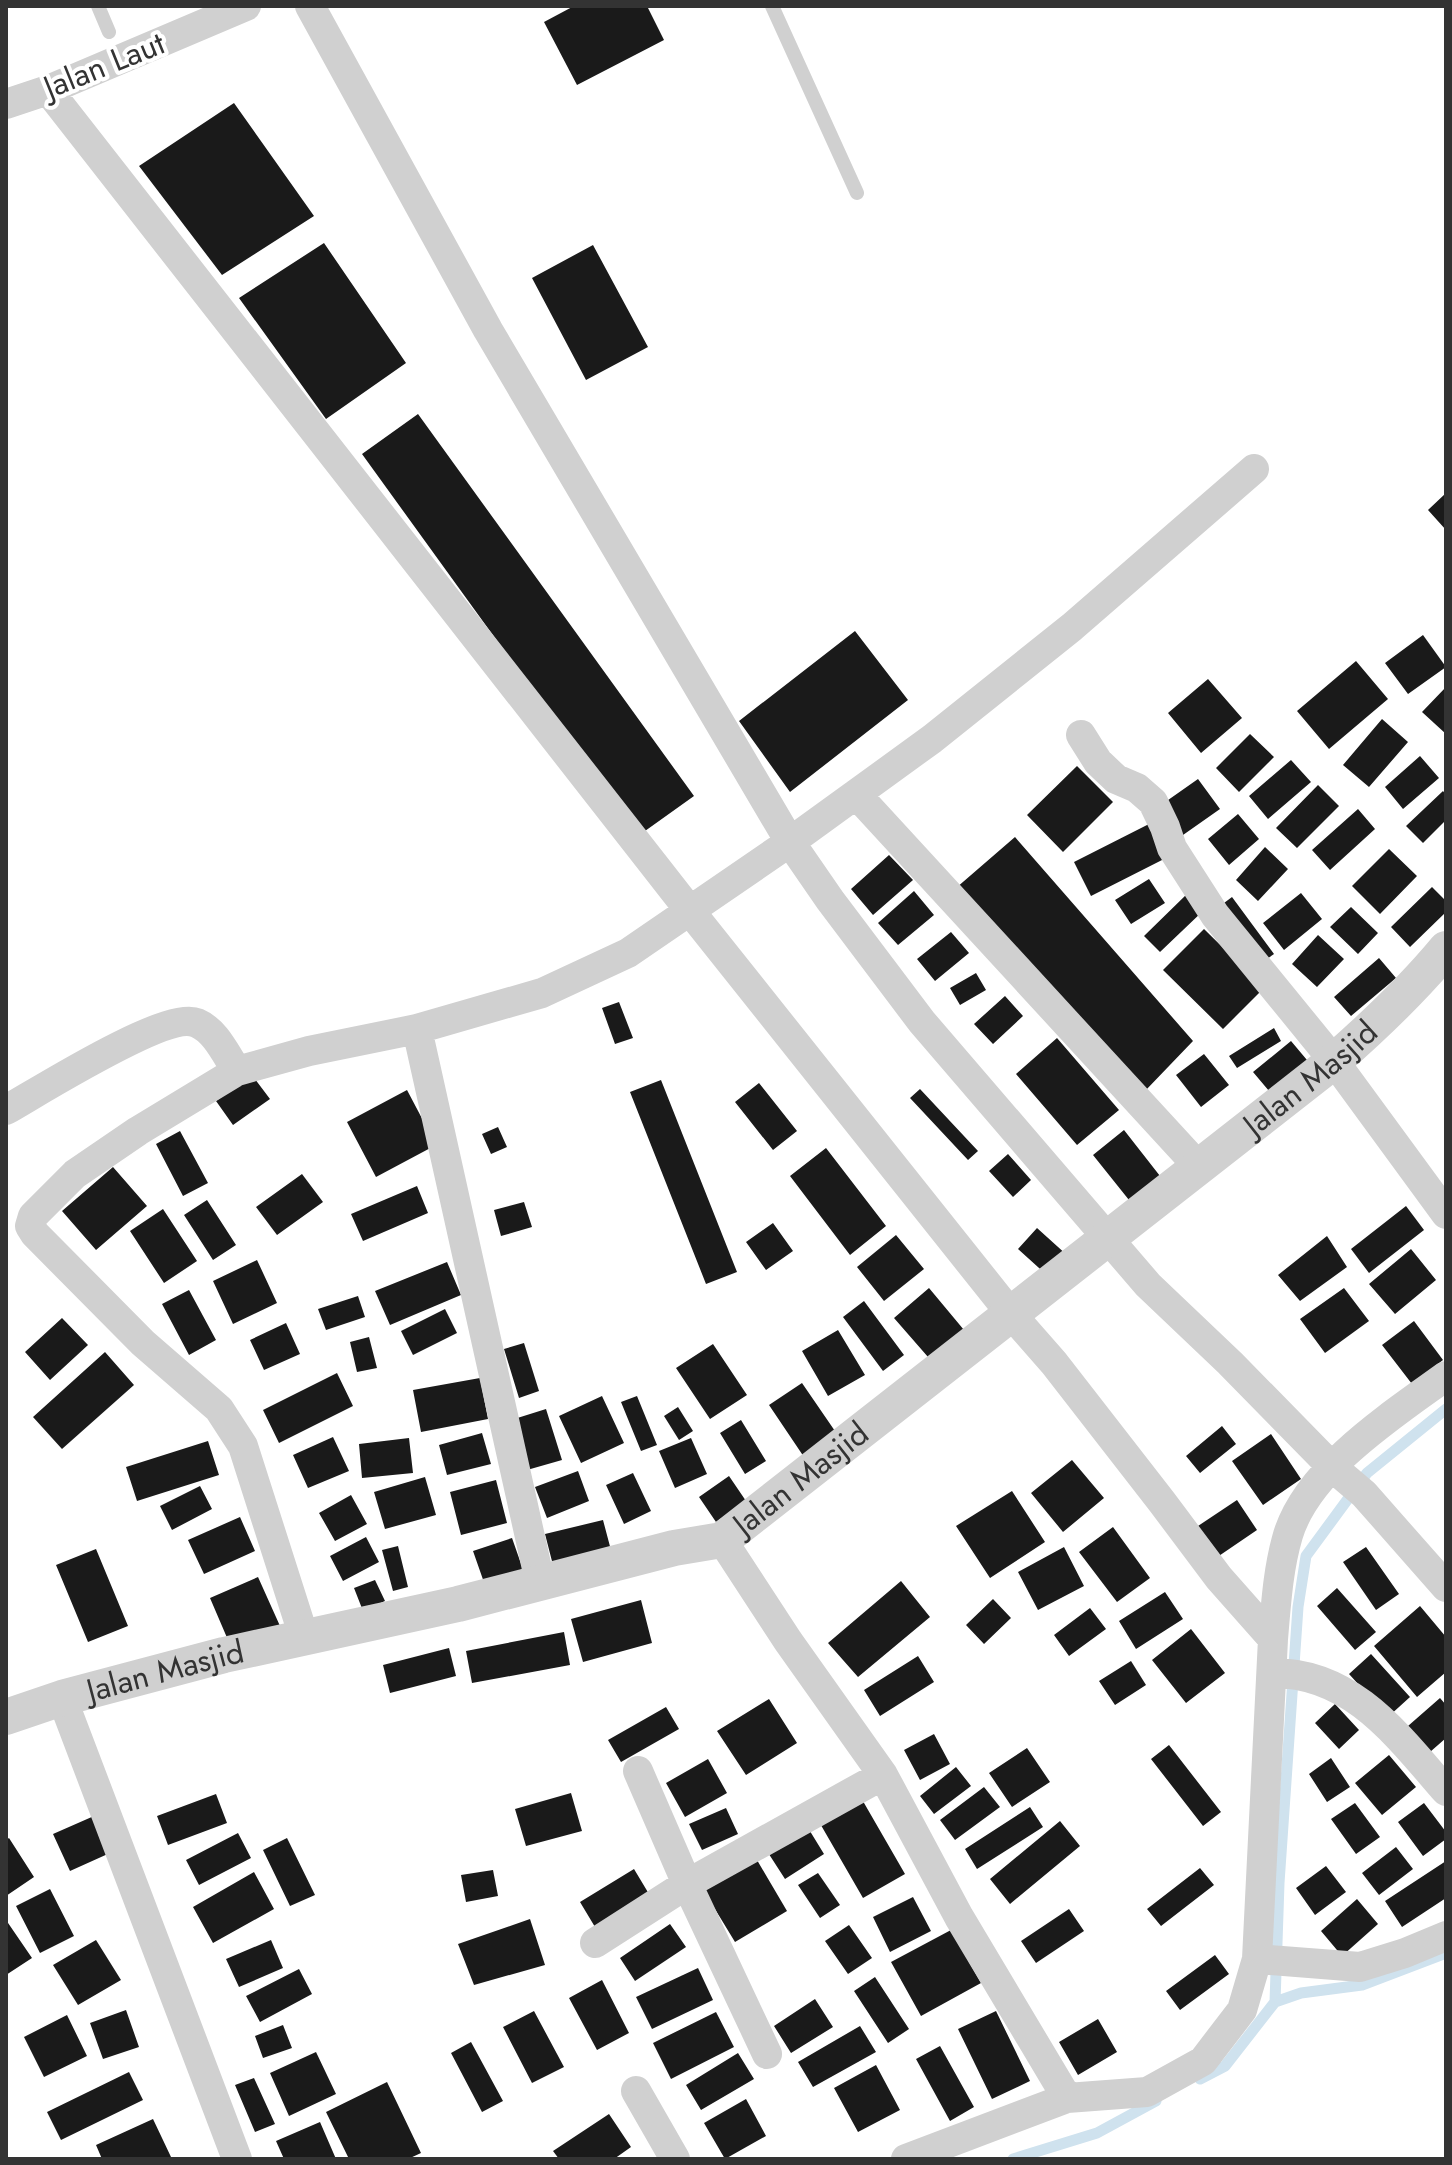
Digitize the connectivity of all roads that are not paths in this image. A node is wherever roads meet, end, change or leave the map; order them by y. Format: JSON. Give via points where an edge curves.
{"nodes":[{"id":1,"x":98,"y":6,"type":"edge"},
{"id":2,"x":246,"y":6,"type":"edge"},
{"id":3,"x":772,"y":6,"type":"edge"},
{"id":4,"x":313,"y":10,"type":"edge"},
{"id":5,"x":109,"y":32,"type":"dead end"},
{"id":6,"x":48,"y":90,"type":"junction"},
{"id":7,"x":6,"y":104,"type":"edge"},
{"id":8,"x":857,"y":193,"type":"dead end"},
{"id":9,"x":1254,"y":469,"type":"dead end"},
{"id":10,"x":1081,"y":735,"type":"dead end"},
{"id":11,"x":856,"y":794,"type":"junction"},
{"id":12,"x":790,"y":842,"type":"junction"},
{"id":13,"x":690,"y":911,"type":"junction"},
{"id":14,"x":1446,"y":949,"type":"edge"},
{"id":15,"x":417,"y":1029,"type":"junction"},
{"id":16,"x":1334,"y":1061,"type":"junction"},
{"id":17,"x":237,"y":1071,"type":"junction"},
{"id":18,"x":6,"y":1110,"type":"edge"},
{"id":19,"x":1198,"y":1166,"type":"junction"},
{"id":20,"x":1446,"y":1214,"type":"edge"},
{"id":21,"x":1106,"y":1238,"type":"junction"},
{"id":22,"x":1011,"y":1314,"type":"junction"},
{"id":23,"x":1446,"y":1376,"type":"edge"},
{"id":24,"x":1348,"y":1480,"type":"junction"},
{"id":25,"x":722,"y":1540,"type":"junction"},
{"id":26,"x":540,"y":1582,"type":"junction"},
{"id":27,"x":1446,"y":1587,"type":"edge"},
{"id":28,"x":304,"y":1637,"type":"junction"},
{"id":29,"x":1273,"y":1639,"type":"junction"},
{"id":30,"x":1279,"y":1672,"type":"junction"},
{"id":31,"x":68,"y":1715,"type":"junction"},
{"id":32,"x":6,"y":1717,"type":"edge"},
{"id":33,"x":638,"y":1771,"type":"dead end"},
{"id":34,"x":883,"y":1775,"type":"junction"},
{"id":35,"x":1446,"y":1791,"type":"edge"},
{"id":36,"x":687,"y":1884,"type":"junction"},
{"id":37,"x":1446,"y":1936,"type":"edge"},
{"id":38,"x":595,"y":1943,"type":"dead end"},
{"id":39,"x":1259,"y":1959,"type":"junction"},
{"id":40,"x":767,"y":2054,"type":"dead end"},
{"id":41,"x":636,"y":2091,"type":"dead end"},
{"id":42,"x":1067,"y":2098,"type":"junction"},
{"id":43,"x":237,"y":2159,"type":"edge"},
{"id":44,"x":675,"y":2159,"type":"edge"},
{"id":45,"x":906,"y":2159,"type":"edge"}],
"edges":[{"from":1,"to":5,"type":"lane"},
{"from":2,"to":6,"type":"street","name":"Jalan Laut"},
{"from":3,"to":8,"type":"lane"},
{"from":4,"to":12,"type":"street","via":[[488,330]]},
{"from":6,"to":7,"type":"street","name":"Jalan Laut"},
{"from":6,"to":13,"type":"street"},
{"from":9,"to":11,"type":"street","via":[[1072,627]]},
{"from":10,"to":16,"type":"street","via":[[1116,779],[1153,802],[1172,848],[1215,915]]},
{"from":11,"to":12,"type":"street"},
{"from":11,"to":19,"type":"street"},
{"from":12,"to":13,"type":"street"},
{"from":12,"to":21,"type":"street","via":[[922,1022]]},
{"from":13,"to":15,"type":"street","via":[[628,953],[542,993]]},
{"from":13,"to":22,"type":"street"},
{"from":14,"to":16,"type":"street","name":"Jalan Masjid"},
{"from":15,"to":17,"type":"street"},
{"from":15,"to":26,"type":"street"},
{"from":16,"to":19,"type":"street","name":"Jalan Masjid"},
{"from":16,"to":20,"type":"street"},
{"from":17,"to":18,"type":"street","via":[[212,1034],[196,1023],[183,1022],[139,1036]]},
{"from":17,"to":28,"type":"street","via":[[75,1174],[33,1216],[30,1226],[143,1343],[219,1409],[243,1446]]},
{"from":19,"to":21,"type":"street","name":"Jalan Masjid"},
{"from":21,"to":22,"type":"street","name":"Jalan Masjid"},
{"from":21,"to":24,"type":"street"},
{"from":22,"to":25,"type":"street","name":"Jalan Masjid"},
{"from":22,"to":29,"type":"street"},
{"from":23,"to":24,"type":"street","via":[[1400,1409]]},
{"from":24,"to":27,"type":"street"},
{"from":24,"to":29,"type":"street","via":[[1305,1499],[1288,1533]]},
{"from":25,"to":26,"type":"street","name":"Jalan Masjid"},
{"from":25,"to":34,"type":"street"},
{"from":26,"to":28,"type":"street","name":"Jalan Masjid"},
{"from":28,"to":31,"type":"street","name":"Jalan Masjid","via":[[224,1655]]},
{"from":29,"to":30,"type":"street"},
{"from":30,"to":35,"type":"street","via":[[1318,1678],[1362,1702]]},
{"from":30,"to":39,"type":"street"},
{"from":31,"to":32,"type":"street","name":"Jalan Masjid"},
{"from":31,"to":43,"type":"street"},
{"from":33,"to":36,"type":"street"},
{"from":34,"to":36,"type":"street"},
{"from":34,"to":42,"type":"street","via":[[959,1917]]},
{"from":36,"to":38,"type":"street"},
{"from":36,"to":40,"type":"street"},
{"from":37,"to":39,"type":"street","via":[[1360,1967]]},
{"from":39,"to":42,"type":"street","via":[[1242,2010],[1203,2061],[1147,2092]]},
{"from":41,"to":44,"type":"street"},
{"from":42,"to":45,"type":"street"}]}
